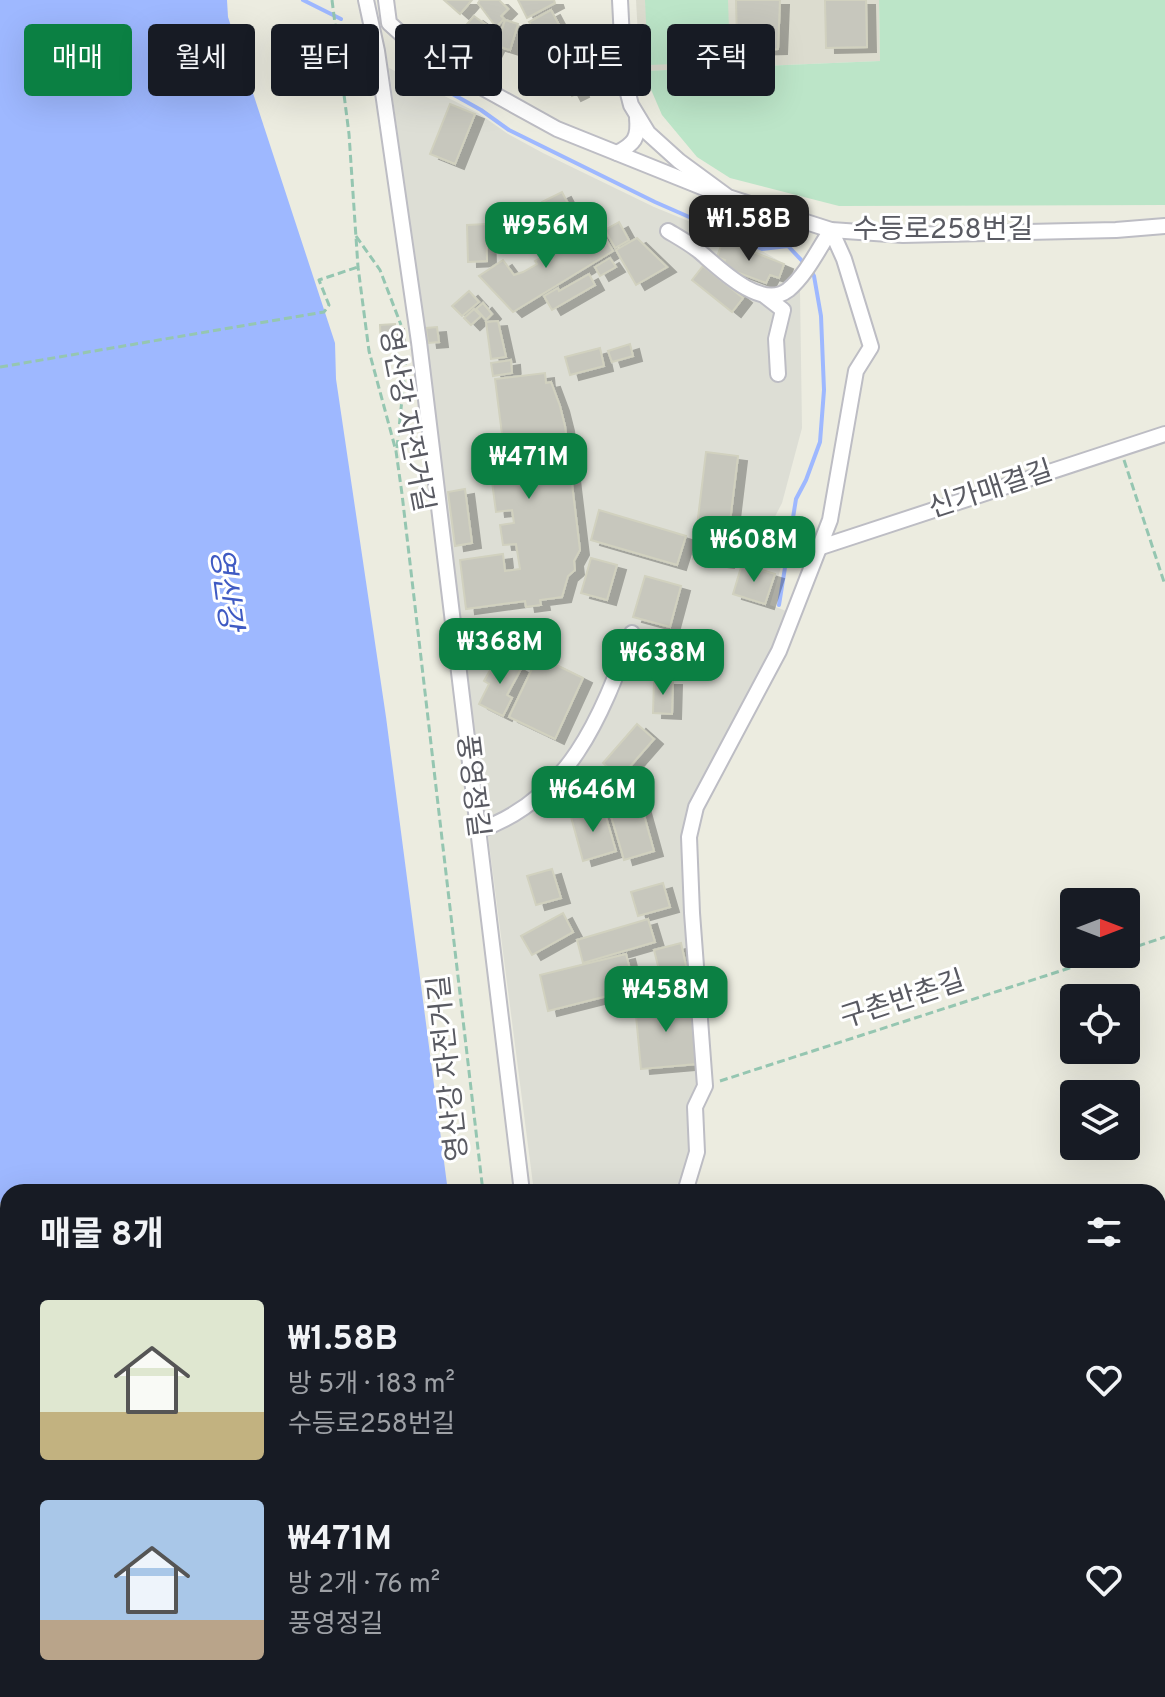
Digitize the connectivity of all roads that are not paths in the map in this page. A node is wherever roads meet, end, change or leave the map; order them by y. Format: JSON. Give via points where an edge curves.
{"nodes":[{"id":1,"x":366,"y":0,"type":"edge"},
{"id":2,"x":386,"y":0,"type":"edge"},
{"id":3,"x":620,"y":0,"type":"edge"},
{"id":4,"x":636,"y":114,"type":"junction"},
{"id":5,"x":617,"y":153,"type":"junction"},
{"id":6,"x":728,"y":197,"type":"junction"},
{"id":7,"x":1165,"y":226,"type":"edge"},
{"id":8,"x":831,"y":230,"type":"junction"},
{"id":9,"x":668,"y":231,"type":"dead end"},
{"id":10,"x":765,"y":296,"type":"junction"},
{"id":11,"x":778,"y":374,"type":"dead end"},
{"id":12,"x":1165,"y":434,"type":"edge"},
{"id":13,"x":818,"y":548,"type":"junction"},
{"id":14,"x":632,"y":633,"type":"dead end"},
{"id":15,"x":477,"y":831,"type":"junction"},
{"id":16,"x":521,"y":1184,"type":"edge"},
{"id":17,"x":687,"y":1184,"type":"edge"}],
"edges":[{"from":1,"to":15,"type":"street","name":"풍영정길","via":[[419,342]]},
{"from":2,"to":5,"type":"street","via":[[389,23],[445,67],[557,129]]},
{"from":3,"to":4,"type":"street","name":"수등로258번길","via":[[624,78]]},
{"from":4,"to":5,"type":"street","via":[[638,133],[632,145]]},
{"from":4,"to":6,"type":"street","name":"수등로258번길","via":[[679,161]]},
{"from":5,"to":6,"type":"street"},
{"from":6,"to":8,"type":"street","name":"수등로258번길"},
{"from":7,"to":8,"type":"street","name":"수등로258번길","via":[[903,235]]},
{"from":8,"to":10,"type":"street","via":[[801,276],[785,292]]},
{"from":8,"to":13,"type":"street","via":[[871,347],[856,371],[830,520]]},
{"from":9,"to":10,"type":"street","via":[[726,275]]},
{"from":10,"to":11,"type":"street","via":[[783,310],[776,339]]},
{"from":12,"to":13,"type":"street","name":"신가매결길"},
{"from":13,"to":17,"type":"street","via":[[779,651],[721,756],[692,822],[692,913],[705,1086],[695,1107],[697,1152]]},
{"from":14,"to":15,"type":"street","via":[[606,704],[572,760],[514,816]]},
{"from":15,"to":16,"type":"street","name":"풍영정길"}]}
